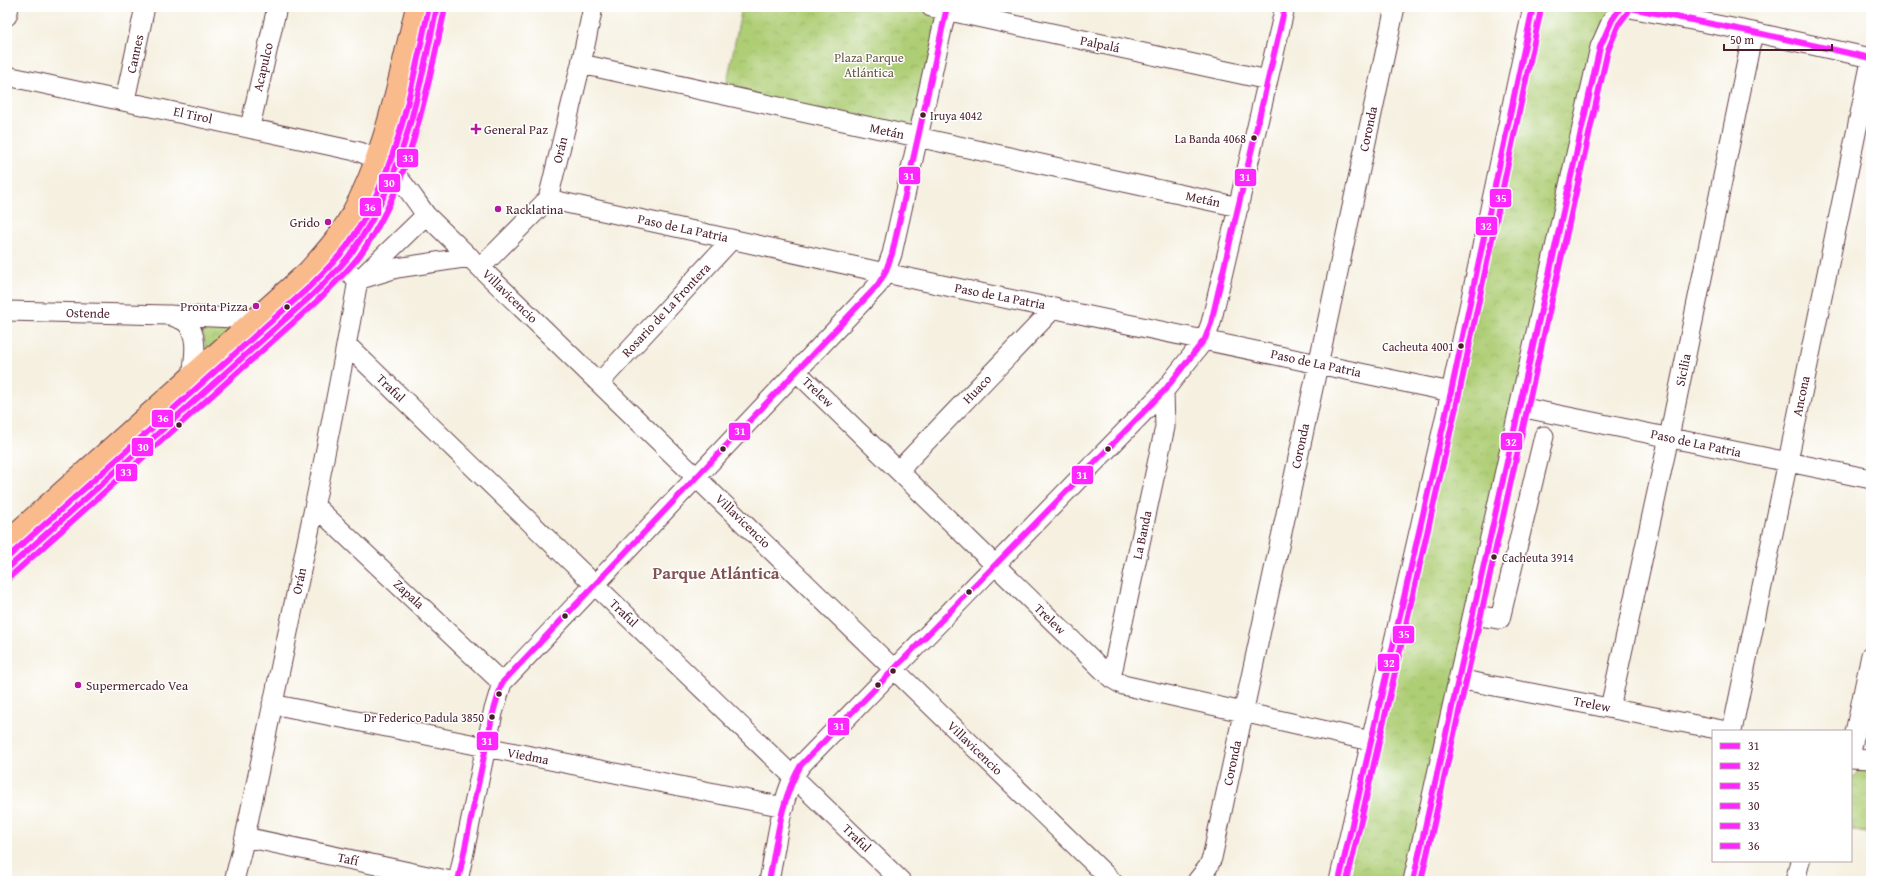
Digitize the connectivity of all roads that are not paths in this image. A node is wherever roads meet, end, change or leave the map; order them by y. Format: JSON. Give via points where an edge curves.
{"nodes":[{"id":1,"x":9,"y":7,"type":"edge"},
{"id":2,"x":145,"y":7,"type":"edge"},
{"id":3,"x":277,"y":7,"type":"edge"},
{"id":4,"x":417,"y":7,"type":"edge"},
{"id":5,"x":437,"y":7,"type":"edge"},
{"id":6,"x":593,"y":7,"type":"edge"},
{"id":7,"x":1285,"y":7,"type":"edge"},
{"id":8,"x":1395,"y":7,"type":"edge"},
{"id":9,"x":1533,"y":7,"type":"edge"},
{"id":10,"x":1621,"y":7,"type":"edge"},
{"id":11,"x":1626,"y":7,"type":"edge"},
{"id":12,"x":942,"y":8,"type":"edge"},
{"id":13,"x":7,"y":16,"type":"edge"},
{"id":14,"x":1753,"y":32,"type":"junction"},
{"id":15,"x":1871,"y":60,"type":"edge"},
{"id":16,"x":581,"y":64,"type":"junction"},
{"id":17,"x":7,"y":76,"type":"edge"},
{"id":18,"x":1268,"y":80,"type":"junction"},
{"id":19,"x":125,"y":100,"type":"junction"},
{"id":20,"x":250,"y":127,"type":"junction"},
{"id":21,"x":918,"y":138,"type":"junction"},
{"id":22,"x":377,"y":159,"type":"junction"},
{"id":23,"x":396,"y":174,"type":"junction"},
{"id":24,"x":548,"y":200,"type":"junction"},
{"id":25,"x":1239,"y":207,"type":"junction"},
{"id":26,"x":426,"y":215,"type":"junction"},
{"id":27,"x":732,"y":239,"type":"junction"},
{"id":28,"x":475,"y":262,"type":"junction"},
{"id":29,"x":341,"y":266,"type":"junction"},
{"id":30,"x":885,"y":273,"type":"junction"},
{"id":31,"x":358,"y":280,"type":"junction"},
{"id":32,"x":1055,"y":307,"type":"junction"},
{"id":33,"x":7,"y":311,"type":"edge"},
{"id":34,"x":168,"y":315,"type":"junction"},
{"id":35,"x":256,"y":319,"type":"junction"},
{"id":36,"x":1205,"y":339,"type":"junction"},
{"id":37,"x":347,"y":345,"type":"junction"},
{"id":38,"x":1318,"y":364,"type":"junction"},
{"id":39,"x":796,"y":371,"type":"junction"},
{"id":40,"x":192,"y":376,"type":"junction"},
{"id":41,"x":600,"y":382,"type":"junction"},
{"id":42,"x":1164,"y":391,"type":"junction"},
{"id":43,"x":1452,"y":392,"type":"junction"},
{"id":44,"x":1520,"y":407,"type":"junction"},
{"id":45,"x":1544,"y":436,"type":"dead end"},
{"id":46,"x":1669,"y":437,"type":"junction"},
{"id":47,"x":1787,"y":462,"type":"junction"},
{"id":48,"x":899,"y":470,"type":"junction"},
{"id":49,"x":697,"y":477,"type":"junction"},
{"id":50,"x":1871,"y":479,"type":"edge"},
{"id":51,"x":315,"y":506,"type":"junction"},
{"id":52,"x":7,"y":542,"type":"edge"},
{"id":53,"x":995,"y":565,"type":"junction"},
{"id":54,"x":7,"y":569,"type":"edge"},
{"id":55,"x":594,"y":585,"type":"junction"},
{"id":56,"x":1472,"y":614,"type":"junction"},
{"id":57,"x":1871,"y":655,"type":"edge"},
{"id":58,"x":895,"y":670,"type":"junction"},
{"id":59,"x":1111,"y":678,"type":"junction"},
{"id":60,"x":1458,"y":679,"type":"junction"},
{"id":61,"x":502,"y":683,"type":"junction"},
{"id":62,"x":272,"y":704,"type":"junction"},
{"id":63,"x":1610,"y":708,"type":"junction"},
{"id":64,"x":1243,"y":713,"type":"junction"},
{"id":65,"x":1722,"y":730,"type":"edge"},
{"id":66,"x":1732,"y":730,"type":"edge"},
{"id":67,"x":1371,"y":741,"type":"junction"},
{"id":68,"x":1852,"y":747,"type":"edge"},
{"id":69,"x":486,"y":748,"type":"junction"},
{"id":70,"x":1852,"y":758,"type":"edge"},
{"id":71,"x":1871,"y":759,"type":"edge"},
{"id":72,"x":792,"y":777,"type":"junction"},
{"id":73,"x":784,"y":807,"type":"junction"},
{"id":74,"x":245,"y":838,"type":"junction"},
{"id":75,"x":1800,"y":862,"type":"edge"},
{"id":76,"x":234,"y":881,"type":"edge"},
{"id":77,"x":451,"y":881,"type":"edge"},
{"id":78,"x":458,"y":881,"type":"edge"},
{"id":79,"x":769,"y":881,"type":"edge"},
{"id":80,"x":902,"y":881,"type":"edge"},
{"id":81,"x":1112,"y":881,"type":"edge"},
{"id":82,"x":1197,"y":881,"type":"edge"},
{"id":83,"x":1340,"y":881,"type":"edge"},
{"id":84,"x":1413,"y":881,"type":"edge"},
{"id":85,"x":1795,"y":881,"type":"edge"}],
"edges":[{"from":1,"to":13,"type":"street"},
{"from":2,"to":19,"type":"street","name":"Cannes"},
{"from":3,"to":20,"type":"street","name":"Acapulco"},
{"from":4,"to":22,"type":"main road","via":[[386,133]]},
{"from":5,"to":23,"type":"main road"},
{"from":6,"to":16,"type":"street","name":"Orán"},
{"from":7,"to":18,"type":"street"},
{"from":8,"to":38,"type":"street","name":"Coronda"},
{"from":9,"to":43,"type":"street"},
{"from":10,"to":44,"type":"street","via":[[1600,47]]},
{"from":11,"to":14,"type":"street"},
{"from":12,"to":18,"type":"street","name":"Palpalá"},
{"from":12,"to":21,"type":"street"},
{"from":14,"to":15,"type":"street"},
{"from":14,"to":46,"type":"street","name":"Sicilia"},
{"from":15,"to":47,"type":"street","name":"Ancona"},
{"from":16,"to":21,"type":"street","name":"Metán"},
{"from":16,"to":24,"type":"street","name":"Orán"},
{"from":17,"to":19,"type":"street","name":"El Tirol"},
{"from":18,"to":25,"type":"street"},
{"from":19,"to":20,"type":"street","name":"El Tirol"},
{"from":20,"to":22,"type":"street","name":"El Tirol","via":[[360,152]]},
{"from":21,"to":25,"type":"street","name":"Metán"},
{"from":21,"to":30,"type":"street","via":[[892,254]]},
{"from":22,"to":23,"type":"street","name":"Villavicencio"},
{"from":22,"to":35,"type":"main road","via":[[357,204],[338,237],[308,272]]},
{"from":23,"to":26,"type":"street","name":"Villavicencio"},
{"from":23,"to":29,"type":"main road","via":[[363,236]]},
{"from":24,"to":27,"type":"street","name":"Paso de La Patria"},
{"from":24,"to":28,"type":"street"},
{"from":25,"to":36,"type":"street"},
{"from":26,"to":28,"type":"street","name":"Villavicencio"},
{"from":26,"to":31,"type":"street"},
{"from":27,"to":30,"type":"street","name":"Paso de La Patria"},
{"from":27,"to":41,"type":"street","name":"Rosario de La Frontera"},
{"from":28,"to":31,"type":"street","via":[[397,268]]},
{"from":28,"to":41,"type":"street","name":"Villavicencio"},
{"from":29,"to":31,"type":"street"},
{"from":29,"to":54,"type":"main road"},
{"from":30,"to":32,"type":"street","name":"Paso de La Patria"},
{"from":30,"to":39,"type":"street","via":[[877,286]]},
{"from":31,"to":37,"type":"street","name":"Orán"},
{"from":32,"to":36,"type":"street","name":"Paso de La Patria"},
{"from":32,"to":48,"type":"street","name":"Huaco"},
{"from":33,"to":34,"type":"street","name":"Ostende"},
{"from":34,"to":35,"type":"street","name":"Ostende"},
{"from":34,"to":40,"type":"street","name":"Ostende","via":[[184,321],[190,328],[194,347]]},
{"from":35,"to":40,"type":"main road"},
{"from":36,"to":38,"type":"street","name":"Paso de La Patria"},
{"from":36,"to":42,"type":"street"},
{"from":37,"to":51,"type":"street","name":"Orán"},
{"from":37,"to":55,"type":"street","name":"Traful"},
{"from":38,"to":43,"type":"street","name":"Paso de La Patria"},
{"from":38,"to":64,"type":"street","name":"Coronda"},
{"from":39,"to":48,"type":"street","name":"Trelew"},
{"from":39,"to":49,"type":"street"},
{"from":40,"to":52,"type":"main road"},
{"from":41,"to":49,"type":"street","name":"Villavicencio"},
{"from":42,"to":53,"type":"street"},
{"from":42,"to":59,"type":"street","name":"La Banda","via":[[1165,427]]},
{"from":43,"to":67,"type":"street"},
{"from":44,"to":46,"type":"street","name":"Paso de La Patria"},
{"from":44,"to":56,"type":"street"},
{"from":45,"to":56,"type":"street","via":[[1500,619]]},
{"from":46,"to":47,"type":"street","name":"Paso de La Patria"},
{"from":46,"to":63,"type":"street","name":"Sicilia"},
{"from":47,"to":50,"type":"street","name":"Paso de La Patria"},
{"from":47,"to":66,"type":"street","name":"Ancona"},
{"from":48,"to":53,"type":"street","name":"Trelew"},
{"from":49,"to":55,"type":"street"},
{"from":49,"to":58,"type":"street","name":"Villavicencio"},
{"from":51,"to":61,"type":"street","name":"Zapala"},
{"from":51,"to":62,"type":"street","name":"Orán"},
{"from":53,"to":58,"type":"street"},
{"from":53,"to":59,"type":"street","name":"Trelew"},
{"from":55,"to":61,"type":"street"},
{"from":55,"to":72,"type":"street","name":"Traful"},
{"from":56,"to":60,"type":"street"},
{"from":57,"to":68,"type":"street"},
{"from":58,"to":72,"type":"street"},
{"from":58,"to":81,"type":"street","name":"Villavicencio"},
{"from":59,"to":64,"type":"street","name":"Trelew","via":[[1123,685]]},
{"from":60,"to":63,"type":"street","name":"Trelew"},
{"from":60,"to":84,"type":"street"},
{"from":61,"to":69,"type":"street"},
{"from":62,"to":69,"type":"street","name":"Viedma"},
{"from":62,"to":74,"type":"street","name":"Orán"},
{"from":63,"to":65,"type":"street","name":"Trelew"},
{"from":64,"to":67,"type":"street","name":"Trelew"},
{"from":64,"to":82,"type":"street","name":"Coronda","via":[[1212,858]]},
{"from":67,"to":83,"type":"street"},
{"from":69,"to":73,"type":"street","name":"Viedma"},
{"from":69,"to":78,"type":"street"},
{"from":70,"to":71,"type":"street"},
{"from":72,"to":73,"type":"street"},
{"from":72,"to":80,"type":"street","name":"Traful"},
{"from":73,"to":79,"type":"street"},
{"from":74,"to":76,"type":"street","name":"Orán"},
{"from":74,"to":77,"type":"street","name":"Tafí"},
{"from":75,"to":85,"type":"street"}]}
